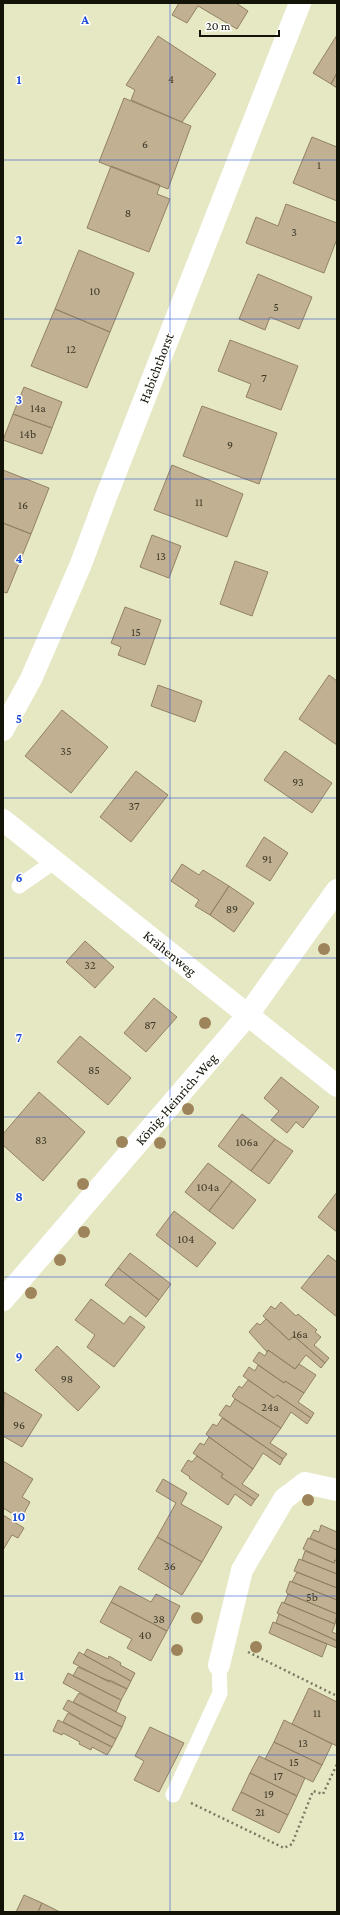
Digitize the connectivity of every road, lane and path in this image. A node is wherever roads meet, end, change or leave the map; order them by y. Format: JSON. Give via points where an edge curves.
{"nodes":[{"id":1,"x":300,"y":3,"type":"edge"},
{"id":2,"x":3,"y":730,"type":"edge"},
{"id":3,"x":3,"y":820,"type":"edge"},
{"id":4,"x":55,"y":861,"type":"junction"},
{"id":5,"x":19,"y":886,"type":"dead end"},
{"id":6,"x":337,"y":890,"type":"edge"},
{"id":7,"x":248,"y":1016,"type":"junction"},
{"id":8,"x":337,"y":1086,"type":"edge"},
{"id":9,"x":3,"y":1300,"type":"edge"},
{"id":10,"x":337,"y":1490,"type":"edge"},
{"id":11,"x":224,"y":1641,"type":"junction"},
{"id":12,"x":219,"y":1665,"type":"joint"},
{"id":13,"x":337,"y":1696,"type":"edge"},
{"id":14,"x":337,"y":1764,"type":"edge"},
{"id":15,"x":173,"y":1795,"type":"joint"}],
"edges":[{"from":1,"to":2,"type":"street","name":"Habichthorst","via":[[81,564],[31,679]]},
{"from":3,"to":4,"type":"street","name":"Krähenweg"},
{"from":4,"to":5,"type":"lane"},
{"from":4,"to":7,"type":"street","name":"Krähenweg"},
{"from":6,"to":7,"type":"street","name":"König-Heinrich-Weg"},
{"from":7,"to":8,"type":"street","name":"Krähenweg"},
{"from":7,"to":9,"type":"street","name":"König-Heinrich-Weg"},
{"from":10,"to":11,"type":"street","via":[[305,1483],[284,1499],[242,1570]]},
{"from":11,"to":12,"type":"street"},
{"from":11,"to":13,"type":"path"},
{"from":12,"to":15,"type":"lane","via":[[220,1693]]},
{"from":14,"to":15,"type":"path","via":[[323,1794],[313,1791],[292,1844],[284,1848]]}]}
